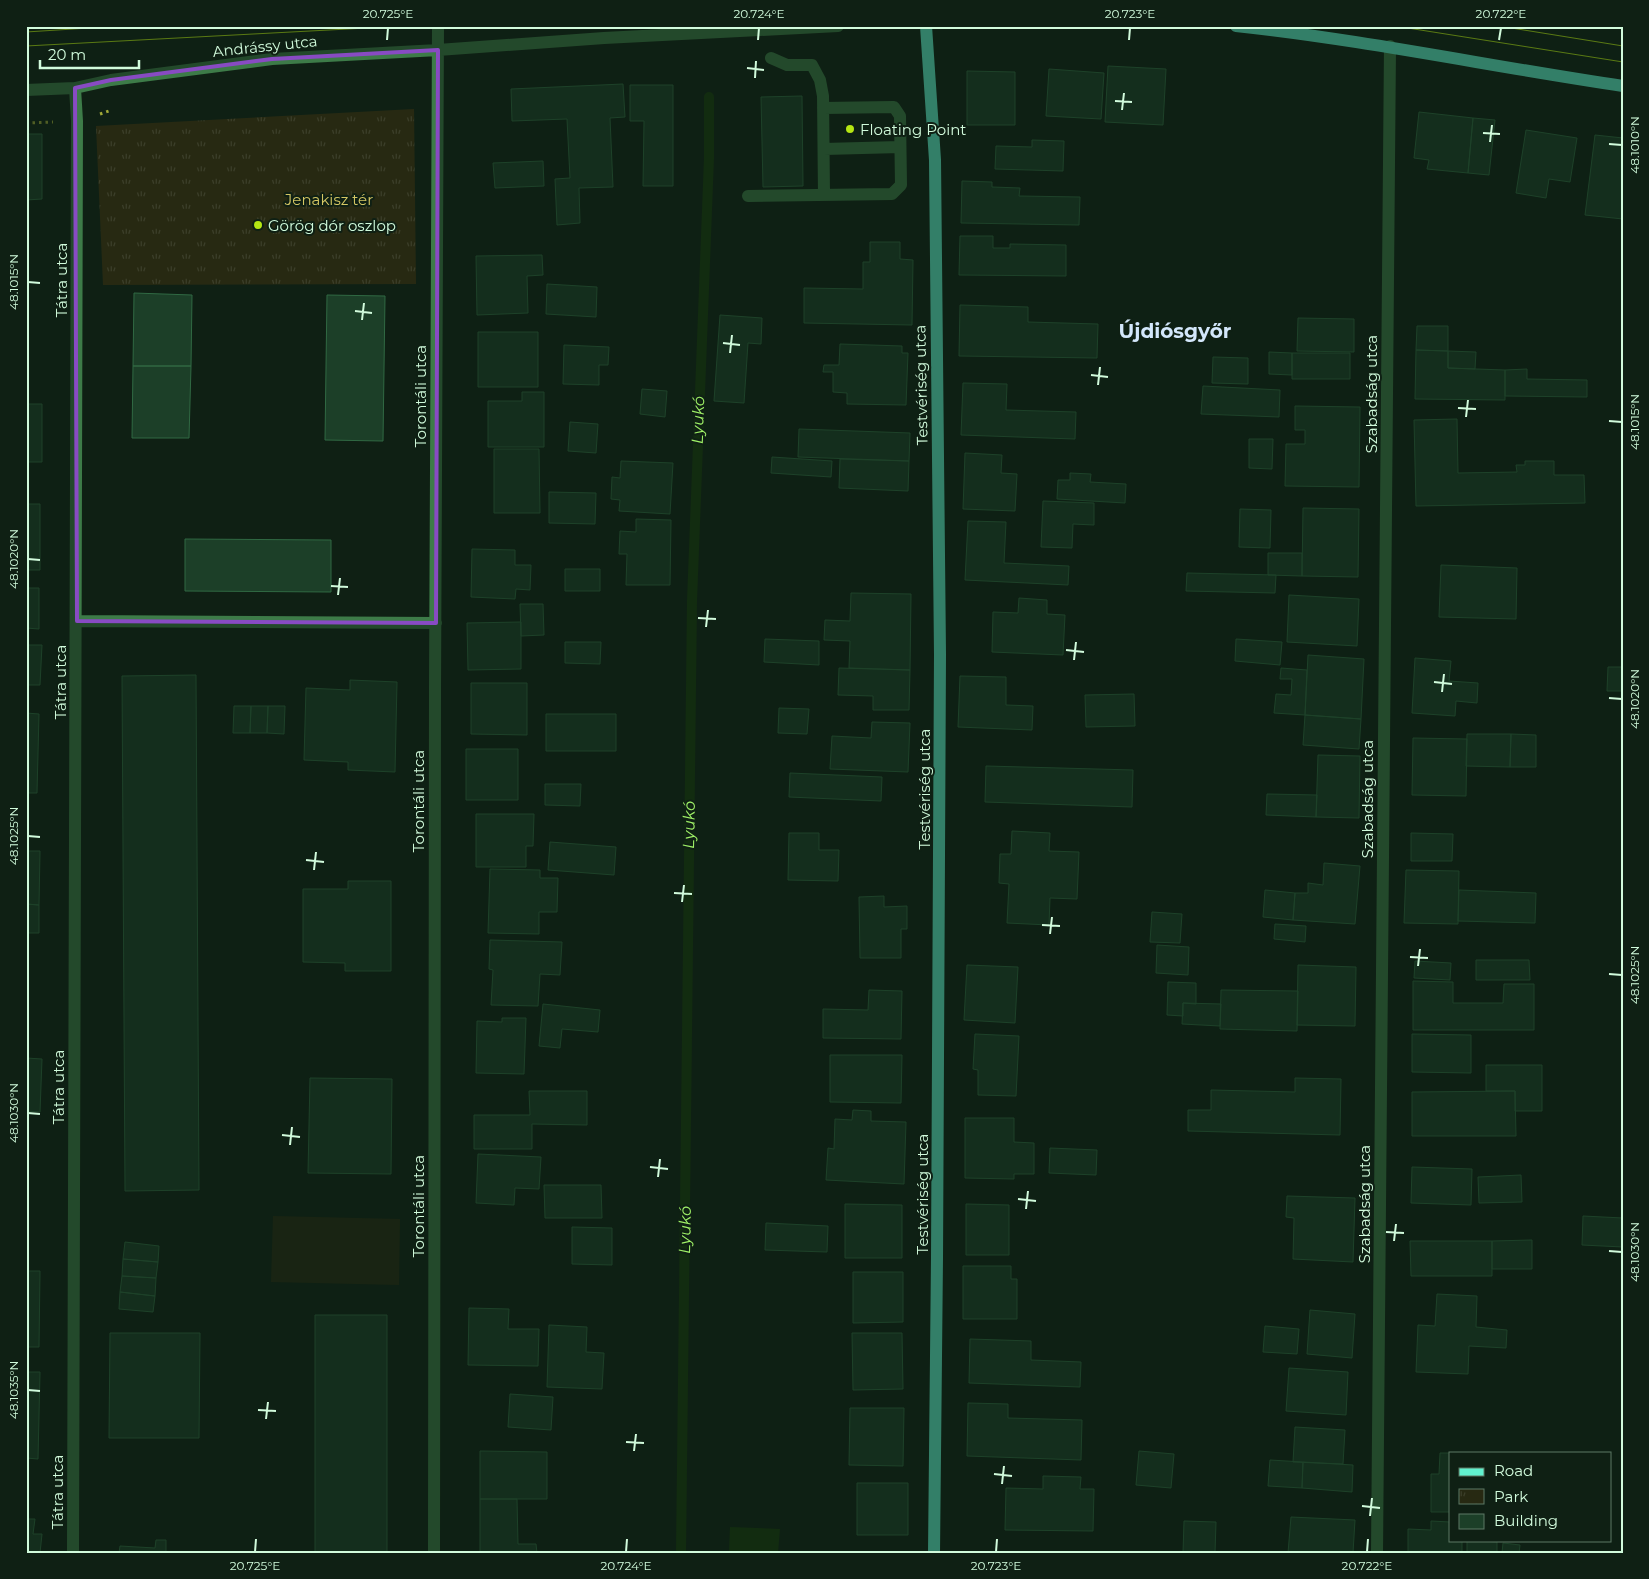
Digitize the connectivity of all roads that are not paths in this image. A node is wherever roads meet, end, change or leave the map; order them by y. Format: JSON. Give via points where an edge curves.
{"nodes":[{"id":1,"x":438,"y":26,"type":"edge"},
{"id":2,"x":838,"y":26,"type":"edge"},
{"id":3,"x":926,"y":26,"type":"edge"},
{"id":4,"x":1236,"y":26,"type":"edge"},
{"id":5,"x":1390,"y":46,"type":"junction"},
{"id":6,"x":438,"y":50,"type":"junction"},
{"id":7,"x":771,"y":58,"type":"dead end"},
{"id":8,"x":1623,"y":86,"type":"edge"},
{"id":9,"x":75,"y":88,"type":"junction"},
{"id":10,"x":26,"y":90,"type":"edge"},
{"id":11,"x":823,"y":108,"type":"junction"},
{"id":12,"x":900,"y":147,"type":"junction"},
{"id":13,"x":824,"y":149,"type":"junction"},
{"id":14,"x":824,"y":195,"type":"junction"},
{"id":15,"x":748,"y":196,"type":"dead end"},
{"id":16,"x":77,"y":621,"type":"junction"},
{"id":17,"x":436,"y":623,"type":"junction"},
{"id":18,"x":73,"y":1553,"type":"edge"},
{"id":19,"x":434,"y":1553,"type":"edge"},
{"id":20,"x":934,"y":1553,"type":"edge"},
{"id":21,"x":1377,"y":1553,"type":"edge"}],
"edges":[{"from":1,"to":6,"type":"street","name":"Torontáli utca"},
{"from":2,"to":6,"type":"street","name":"Andrássy utca"},
{"from":3,"to":20,"type":"main road","name":"Testvériség utca","via":[[934,160],[940,644]]},
{"from":4,"to":5,"type":"main road"},
{"from":5,"to":8,"type":"main road"},
{"from":5,"to":21,"type":"street","name":"Szabadság utca"},
{"from":6,"to":9,"type":"street","name":"Andrássy utca","via":[[272,59],[111,80]]},
{"from":6,"to":17,"type":"street","name":"Torontáli utca"},
{"from":7,"to":11,"type":"street","via":[[788,65],[812,65],[820,80]]},
{"from":9,"to":10,"type":"street","name":"Andrássy utca"},
{"from":9,"to":16,"type":"street","name":"Tátra utca"},
{"from":11,"to":12,"type":"street","via":[[894,107],[900,116]]},
{"from":11,"to":13,"type":"street"},
{"from":12,"to":13,"type":"street"},
{"from":12,"to":14,"type":"street","via":[[900,185],[892,194]]},
{"from":13,"to":14,"type":"street"},
{"from":14,"to":15,"type":"street"},
{"from":16,"to":17,"type":"street"},
{"from":16,"to":18,"type":"street","name":"Tátra utca"},
{"from":17,"to":19,"type":"street","name":"Torontáli utca"}]}
